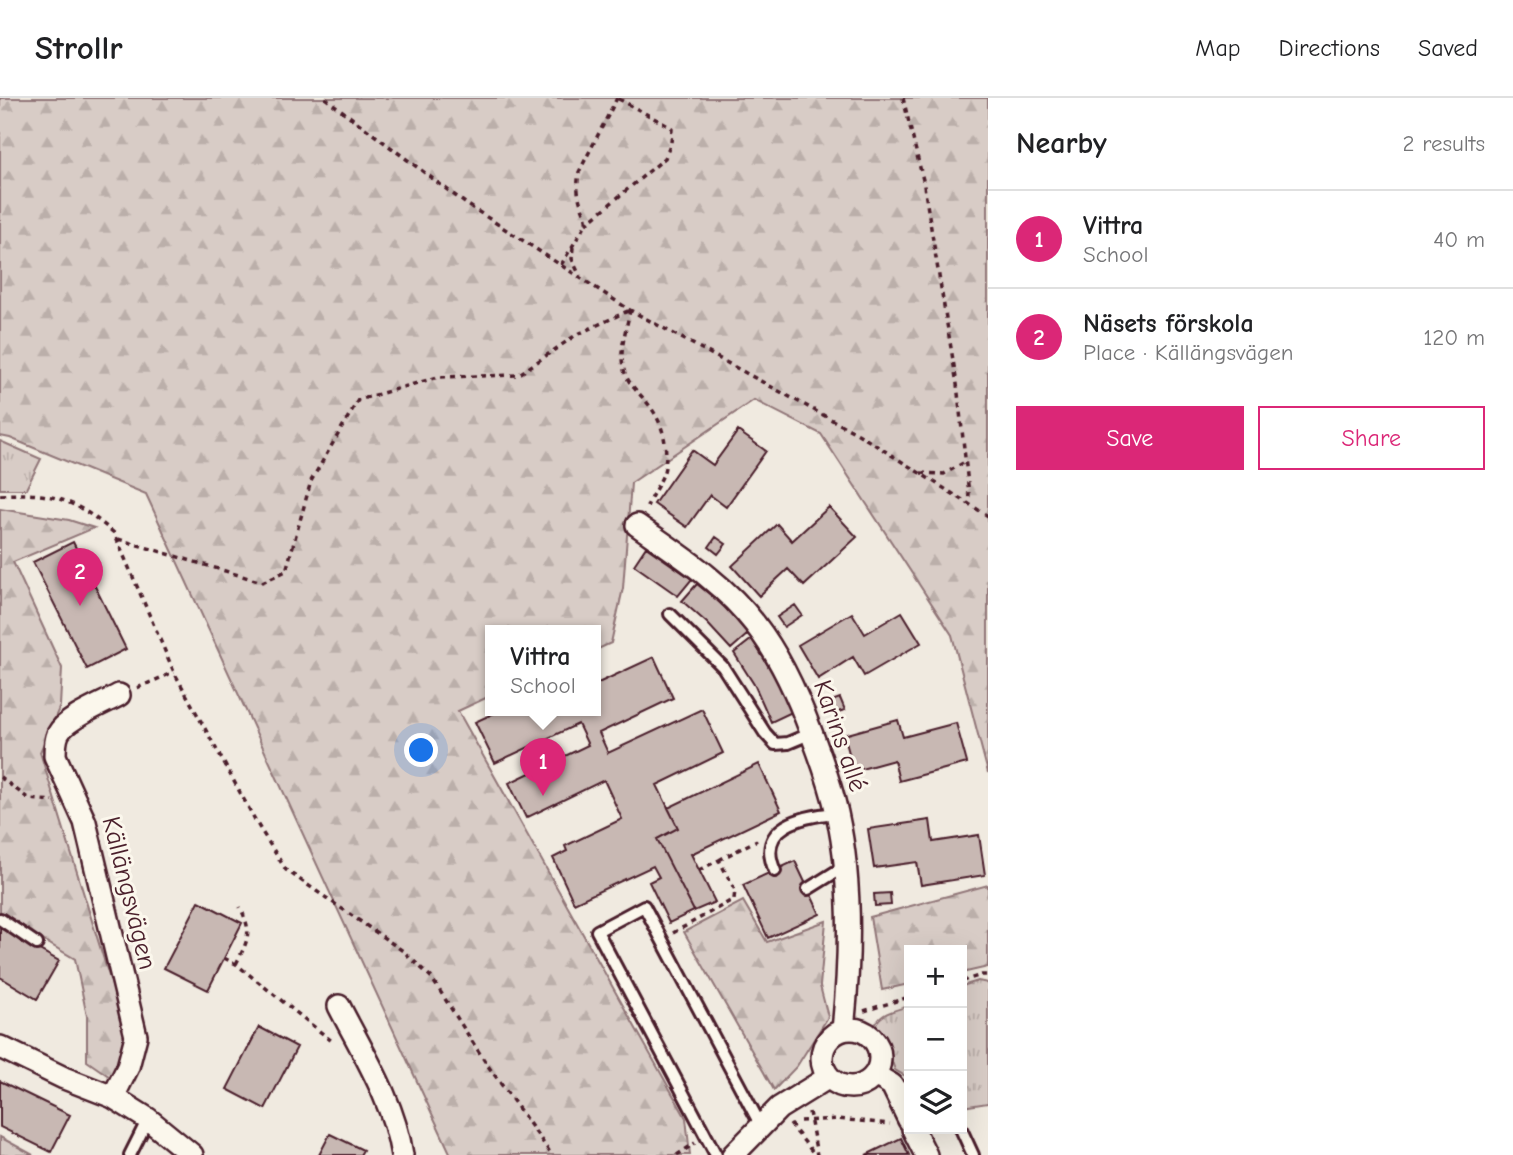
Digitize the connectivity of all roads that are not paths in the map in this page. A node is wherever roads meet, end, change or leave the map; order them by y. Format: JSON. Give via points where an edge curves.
{"nodes":[{"id":1,"x":637,"y":525,"type":"road end"},
{"id":2,"x":670,"y":614,"type":"dead end"},
{"id":3,"x":119,"y":695,"type":"road end"},
{"id":4,"x":812,"y":733,"type":"junction"},
{"id":5,"x":837,"y":813,"type":"junction"},
{"id":6,"x":845,"y":866,"type":"junction"},
{"id":7,"x":775,"y":871,"type":"dead end"},
{"id":8,"x":808,"y":890,"type":"dead end"},
{"id":9,"x":0,"y":919,"type":"edge"},
{"id":10,"x":37,"y":944,"type":"dead end"},
{"id":11,"x":339,"y":1006,"type":"dead end"},
{"id":12,"x":844,"y":1022,"type":"junction"},
{"id":13,"x":0,"y":1047,"type":"edge"},
{"id":14,"x":829,"y":1077,"type":"junction"},
{"id":15,"x":892,"y":1083,"type":"edge"},
{"id":16,"x":113,"y":1097,"type":"junction"},
{"id":17,"x":148,"y":1119,"type":"junction"},
{"id":18,"x":904,"y":1119,"type":"edge"},
{"id":19,"x":761,"y":1126,"type":"junction"},
{"id":20,"x":912,"y":1134,"type":"edge"},
{"id":21,"x":963,"y":1134,"type":"edge"},
{"id":22,"x":131,"y":1154,"type":"edge"},
{"id":23,"x":192,"y":1155,"type":"edge"},
{"id":24,"x":402,"y":1155,"type":"edge"},
{"id":25,"x":716,"y":1155,"type":"edge"},
{"id":26,"x":733,"y":1155,"type":"edge"},
{"id":27,"x":926,"y":1155,"type":"edge"},
{"id":28,"x":973,"y":1155,"type":"edge"}],
"edges":[{"from":1,"to":4,"type":"street","name":"Karins allé","via":[[685,558],[755,623],[795,687]]},
{"from":2,"to":4,"type":"lane","via":[[723,667],[775,744]]},
{"from":3,"to":16,"type":"street","name":"Källängsvägen","via":[[67,723],[58,733],[55,756],[85,822],[136,1036]]},
{"from":4,"to":5,"type":"street","name":"Karins allé"},
{"from":5,"to":6,"type":"street","name":"Karins allé"},
{"from":5,"to":7,"type":"lane","via":[[819,814],[778,830],[769,853]]},
{"from":6,"to":8,"type":"lane"},
{"from":6,"to":12,"type":"street","name":"Karins allé","via":[[849,986]]},
{"from":9,"to":10,"type":"lane"},
{"from":11,"to":24,"type":"street","via":[[380,1085]]},
{"from":12,"to":14,"type":"street","via":[[823,1050]]},
{"from":12,"to":15,"type":"street","via":[[871,1038]]},
{"from":13,"to":16,"type":"street"},
{"from":14,"to":15,"type":"street","via":[[852,1087],[869,1081]]},
{"from":14,"to":19,"type":"street","via":[[779,1108]]},
{"from":15,"to":18,"type":"street"},
{"from":16,"to":17,"type":"street"},
{"from":17,"to":22,"type":"lane"},
{"from":17,"to":23,"type":"street"},
{"from":19,"to":25,"type":"lane","via":[[644,906],[597,931]]},
{"from":19,"to":26,"type":"street"},
{"from":20,"to":27,"type":"street"},
{"from":21,"to":28,"type":"lane"}]}
